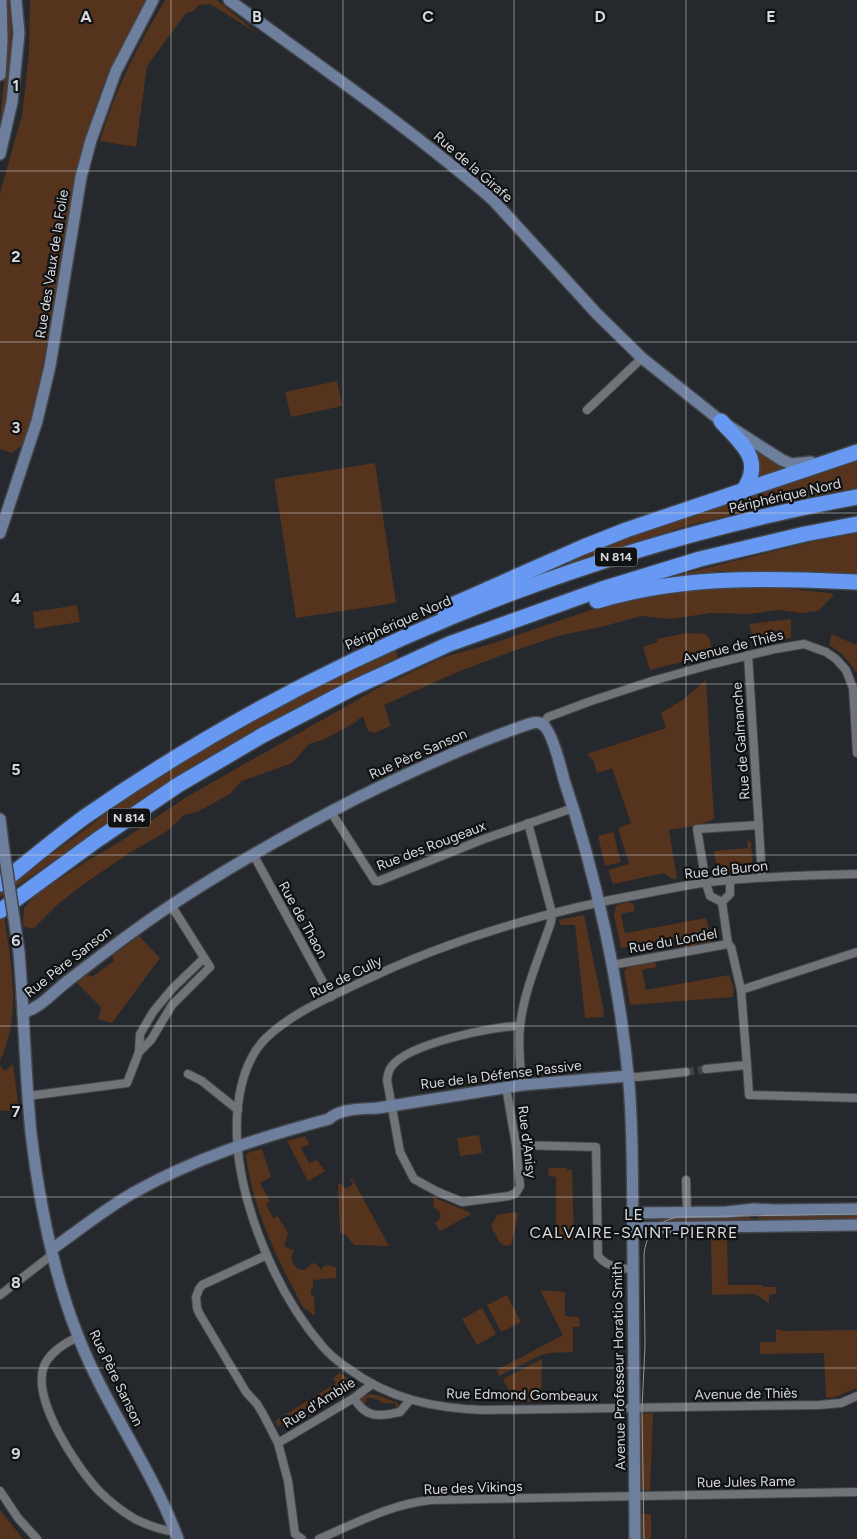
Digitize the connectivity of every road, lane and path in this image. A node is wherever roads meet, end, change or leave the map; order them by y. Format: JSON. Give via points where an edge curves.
{"nodes":[{"id":1,"x":1,"y":0,"type":"edge"},
{"id":2,"x":16,"y":0,"type":"edge"},
{"id":3,"x":20,"y":0,"type":"edge"},
{"id":4,"x":229,"y":0,"type":"edge"},
{"id":5,"x":152,"y":3,"type":"edge"},
{"id":6,"x":19,"y":33,"type":"junction"},
{"id":7,"x":0,"y":75,"type":"edge"},
{"id":8,"x":0,"y":154,"type":"edge"},
{"id":9,"x":642,"y":358,"type":"junction"},
{"id":10,"x":587,"y":410,"type":"dead end"},
{"id":11,"x":721,"y":421,"type":"junction"},
{"id":12,"x":857,"y":452,"type":"edge"},
{"id":13,"x":825,"y":464,"type":"junction"},
{"id":14,"x":743,"y":491,"type":"junction"},
{"id":15,"x":857,"y":497,"type":"edge"},
{"id":16,"x":857,"y":524,"type":"edge"},
{"id":17,"x":0,"y":533,"type":"edge"},
{"id":18,"x":818,"y":580,"type":"junction"},
{"id":19,"x":857,"y":582,"type":"edge"},
{"id":20,"x":857,"y":589,"type":"edge"},
{"id":21,"x":504,"y":624,"type":"junction"},
{"id":22,"x":384,"y":646,"type":"junction"},
{"id":23,"x":748,"y":655,"type":"junction"},
{"id":24,"x":543,"y":724,"type":"junction"},
{"id":25,"x":857,"y":753,"type":"edge"},
{"id":26,"x":573,"y":808,"type":"junction"},
{"id":27,"x":331,"y":812,"type":"junction"},
{"id":28,"x":0,"y":819,"type":"edge"},
{"id":29,"x":528,"y":823,"type":"junction"},
{"id":30,"x":759,"y":825,"type":"junction"},
{"id":31,"x":253,"y":854,"type":"junction"},
{"id":32,"x":857,"y":874,"type":"edge"},
{"id":33,"x":762,"y":877,"type":"junction"},
{"id":34,"x":730,"y":880,"type":"junction"},
{"id":35,"x":706,"y":883,"type":"junction"},
{"id":36,"x":0,"y":884,"type":"edge"},
{"id":37,"x":598,"y":902,"type":"junction"},
{"id":38,"x":722,"y":902,"type":"junction"},
{"id":39,"x":171,"y":905,"type":"junction"},
{"id":40,"x":0,"y":911,"type":"edge"},
{"id":41,"x":552,"y":913,"type":"junction"},
{"id":42,"x":728,"y":944,"type":"junction"},
{"id":43,"x":857,"y":952,"type":"edge"},
{"id":44,"x":204,"y":958,"type":"junction"},
{"id":45,"x":612,"y":965,"type":"junction"},
{"id":46,"x":741,"y":990,"type":"junction"},
{"id":47,"x":331,"y":997,"type":"junction"},
{"id":48,"x":23,"y":1013,"type":"junction"},
{"id":49,"x":520,"y":1026,"type":"junction"},
{"id":50,"x":139,"y":1052,"type":"junction"},
{"id":51,"x":747,"y":1065,"type":"junction"},
{"id":52,"x":706,"y":1070,"type":"tunnel mouth"},
{"id":53,"x":686,"y":1072,"type":"tunnel mouth"},
{"id":54,"x":188,"y":1074,"type":"dead end"},
{"id":55,"x":628,"y":1076,"type":"junction"},
{"id":56,"x":522,"y":1085,"type":"junction"},
{"id":57,"x":506,"y":1087,"type":"junction"},
{"id":58,"x":28,"y":1096,"type":"junction"},
{"id":59,"x":857,"y":1098,"type":"edge"},
{"id":60,"x":391,"y":1106,"type":"junction"},
{"id":61,"x":238,"y":1110,"type":"junction"},
{"id":62,"x":516,"y":1145,"type":"junction"},
{"id":63,"x":238,"y":1146,"type":"junction"},
{"id":64,"x":686,"y":1180,"type":"dead end"},
{"id":65,"x":857,"y":1209,"type":"edge"},
{"id":66,"x":687,"y":1211,"type":"junction"},
{"id":67,"x":633,"y":1213,"type":"junction"},
{"id":68,"x":857,"y":1225,"type":"edge"},
{"id":69,"x":633,"y":1228,"type":"junction"},
{"id":70,"x":52,"y":1252,"type":"junction"},
{"id":71,"x":267,"y":1255,"type":"junction"},
{"id":72,"x":633,"y":1269,"type":"junction"},
{"id":73,"x":0,"y":1295,"type":"edge"},
{"id":74,"x":78,"y":1337,"type":"junction"},
{"id":75,"x":372,"y":1384,"type":"junction"},
{"id":76,"x":857,"y":1396,"type":"edge"},
{"id":77,"x":354,"y":1398,"type":"junction"},
{"id":78,"x":410,"y":1400,"type":"junction"},
{"id":79,"x":635,"y":1408,"type":"junction"},
{"id":80,"x":278,"y":1443,"type":"junction"},
{"id":81,"x":0,"y":1491,"type":"edge"},
{"id":82,"x":857,"y":1492,"type":"edge"},
{"id":83,"x":635,"y":1496,"type":"junction"},
{"id":84,"x":177,"y":1535,"type":"edge"},
{"id":85,"x":38,"y":1539,"type":"edge"},
{"id":86,"x":302,"y":1539,"type":"edge"},
{"id":87,"x":319,"y":1539,"type":"edge"},
{"id":88,"x":635,"y":1539,"type":"edge"}],
"edges":[{"from":1,"to":7,"type":"street"},
{"from":2,"to":6,"type":"street"},
{"from":3,"to":6,"type":"street"},
{"from":4,"to":9,"type":"street","name":"Rue de la Girafe","via":[[409,132],[493,200]]},
{"from":5,"to":17,"type":"street","name":"Rue des Vaux de la Folie","via":[[116,71],[91,140],[81,177],[50,366],[37,421]]},
{"from":6,"to":8,"type":"street","via":[[12,102]]},
{"from":9,"to":10,"type":"street"},
{"from":9,"to":11,"type":"street","name":"Rue de la Girafe"},
{"from":11,"to":13,"type":"street","name":"Rue de la Girafe","via":[[791,464]]},
{"from":11,"to":14,"type":"highway","via":[[747,450],[753,464],[753,472]]},
{"from":12,"to":13,"type":"highway"},
{"from":13,"to":14,"type":"highway"},
{"from":14,"to":22,"type":"highway","via":[[584,547],[396,630]]},
{"from":15,"to":22,"type":"highway","name":"Périphérique Nord","number":"N 814","via":[[696,533],[590,565],[519,590]]},
{"from":16,"to":21,"type":"highway","number":"N 814","via":[[700,559]]},
{"from":18,"to":19,"type":"highway"},
{"from":18,"to":20,"type":"highway"},
{"from":18,"to":21,"type":"highway","via":[[688,582],[613,596]]},
{"from":21,"to":40,"type":"highway","number":"N 814","via":[[448,644],[263,735],[178,785]]},
{"from":22,"to":36,"type":"highway","name":"Périphérique Nord","number":"N 814","via":[[250,714],[166,764],[84,817]]},
{"from":23,"to":24,"type":"street","name":"Avenue de Thiès","via":[[591,701],[548,717]]},
{"from":23,"to":25,"type":"street","name":"Avenue de Thiès","via":[[804,644],[836,659],[846,670],[853,688]]},
{"from":23,"to":30,"type":"street","name":"Rue de Galmanche"},
{"from":24,"to":26,"type":"street","name":"Avenue Professeur Horatio Smith","via":[[550,734]]},
{"from":24,"to":27,"type":"street","name":"Rue Père Sanson","via":[[532,723],[450,755]]},
{"from":26,"to":29,"type":"street","name":"Rue des Rougeaux"},
{"from":26,"to":37,"type":"street","name":"Avenue Professeur Horatio Smith"},
{"from":27,"to":29,"type":"street","name":"Rue des Rougeaux","via":[[375,881]]},
{"from":27,"to":31,"type":"street","name":"Rue Père Sanson"},
{"from":28,"to":48,"type":"street","bridge":true,"via":[[19,952]]},
{"from":29,"to":41,"type":"street"},
{"from":30,"to":33,"type":"street","name":"Rue de Galmanche"},
{"from":30,"to":35,"type":"street","via":[[697,829]]},
{"from":31,"to":39,"type":"street","name":"Rue Père Sanson"},
{"from":31,"to":47,"type":"street","name":"Rue de Thaon"},
{"from":32,"to":33,"type":"street","name":"Rue de Buron"},
{"from":33,"to":34,"type":"street","name":"Rue de Buron"},
{"from":34,"to":35,"type":"street","name":"Rue de Buron"},
{"from":34,"to":38,"type":"street","name":"Rue du Londel","via":[[730,894]]},
{"from":35,"to":37,"type":"street","name":"Rue de Buron"},
{"from":35,"to":38,"type":"street","via":[[710,896]]},
{"from":37,"to":41,"type":"street","name":"Rue de Cully"},
{"from":37,"to":45,"type":"street","name":"Avenue Professeur Horatio Smith"},
{"from":38,"to":42,"type":"street","name":"Rue du Londel"},
{"from":39,"to":44,"type":"street"},
{"from":39,"to":48,"type":"street","name":"Rue Père Sanson","via":[[39,1005]]},
{"from":41,"to":47,"type":"street","name":"Rue de Cully","via":[[456,941]]},
{"from":41,"to":49,"type":"street"},
{"from":42,"to":45,"type":"street","name":"Rue du Londel"},
{"from":42,"to":46,"type":"street"},
{"from":43,"to":46,"type":"street"},
{"from":44,"to":50,"type":"street","via":[[172,988],[153,1012],[140,1034]]},
{"from":44,"to":50,"type":"street","via":[[210,968],[172,1005],[151,1040]]},
{"from":45,"to":55,"type":"street","name":"Avenue Professeur Horatio Smith"},
{"from":46,"to":51,"type":"street"},
{"from":47,"to":61,"type":"street","name":"Rue de Cully","via":[[286,1022],[263,1041],[246,1070]]},
{"from":48,"to":58,"type":"street","name":"Rue Père Sanson"},
{"from":49,"to":56,"type":"street"},
{"from":49,"to":60,"type":"street","via":[[453,1037],[401,1058],[388,1071]]},
{"from":50,"to":58,"type":"street","via":[[127,1083]]},
{"from":51,"to":52,"type":"street"},
{"from":51,"to":59,"type":"street","via":[[749,1095]]},
{"from":53,"to":55,"type":"street"},
{"from":54,"to":61,"type":"street"},
{"from":55,"to":56,"type":"street","name":"Rue de la Défense Passive"},
{"from":55,"to":67,"type":"street","name":"Avenue Professeur Horatio Smith"},
{"from":56,"to":57,"type":"street","name":"Rue de la Défense Passive"},
{"from":57,"to":60,"type":"street","name":"Rue de la Défense Passive"},
{"from":57,"to":62,"type":"street","name":"Rue d'Anisy"},
{"from":58,"to":70,"type":"street","name":"Rue Père Sanson","via":[[37,1174]]},
{"from":60,"to":62,"type":"street","name":"Rue d'Anisy","via":[[400,1152],[414,1179],[462,1202],[516,1193],[520,1186]]},
{"from":60,"to":63,"type":"street","name":"Rue de la Défense Passive","via":[[343,1112]]},
{"from":61,"to":63,"type":"street","name":"Rue de Cully"},
{"from":62,"to":72,"type":"street","via":[[596,1147],[598,1256],[609,1265]]},
{"from":63,"to":70,"type":"street","name":"Rue de la Défense Passive","via":[[132,1194]]},
{"from":63,"to":71,"type":"street","name":"Rue Edmond Gombeaux","via":[[243,1184]]},
{"from":64,"to":66,"type":"street"},
{"from":65,"to":66,"type":"street"},
{"from":66,"to":67,"type":"street"},
{"from":67,"to":69,"type":"street","name":"Avenue Professeur Horatio Smith"},
{"from":68,"to":69,"type":"street"},
{"from":69,"to":72,"type":"street","name":"Avenue Professeur Horatio Smith"},
{"from":70,"to":73,"type":"street"},
{"from":70,"to":74,"type":"street","name":"Rue Père Sanson"},
{"from":71,"to":75,"type":"street","name":"Rue Edmond Gombeaux","via":[[288,1297],[323,1348]]},
{"from":71,"to":80,"type":"street","via":[[202,1285],[196,1301],[199,1313],[219,1348],[264,1414]]},
{"from":72,"to":79,"type":"street","name":"Avenue Professeur Horatio Smith"},
{"from":74,"to":84,"type":"street","name":"Rue Père Sanson","via":[[100,1385],[168,1511]]},
{"from":74,"to":84,"type":"street","via":[[50,1355],[42,1371],[43,1391],[57,1430],[70,1454],[112,1502],[135,1519]]},
{"from":75,"to":77,"type":"street","name":"Rue d'Amblie"},
{"from":75,"to":78,"type":"street","name":"Rue Edmond Gombeaux"},
{"from":76,"to":79,"type":"street","name":"Avenue de Thiès","via":[[841,1403],[819,1405]]},
{"from":77,"to":78,"type":"street","via":[[359,1408],[374,1414],[400,1412]]},
{"from":77,"to":80,"type":"street","name":"Rue d'Amblie"},
{"from":78,"to":79,"type":"street","name":"Rue Edmond Gombeaux","via":[[459,1409]]},
{"from":79,"to":83,"type":"street","name":"Avenue Professeur Horatio Smith"},
{"from":80,"to":86,"type":"street","via":[[296,1534]]},
{"from":81,"to":85,"type":"street","via":[[18,1518]]},
{"from":82,"to":83,"type":"street","name":"Rue Jules Rame"},
{"from":83,"to":87,"type":"street","name":"Rue des Vikings","via":[[421,1501],[376,1514]]},
{"from":83,"to":88,"type":"street","name":"Avenue Professeur Horatio Smith"}]}
